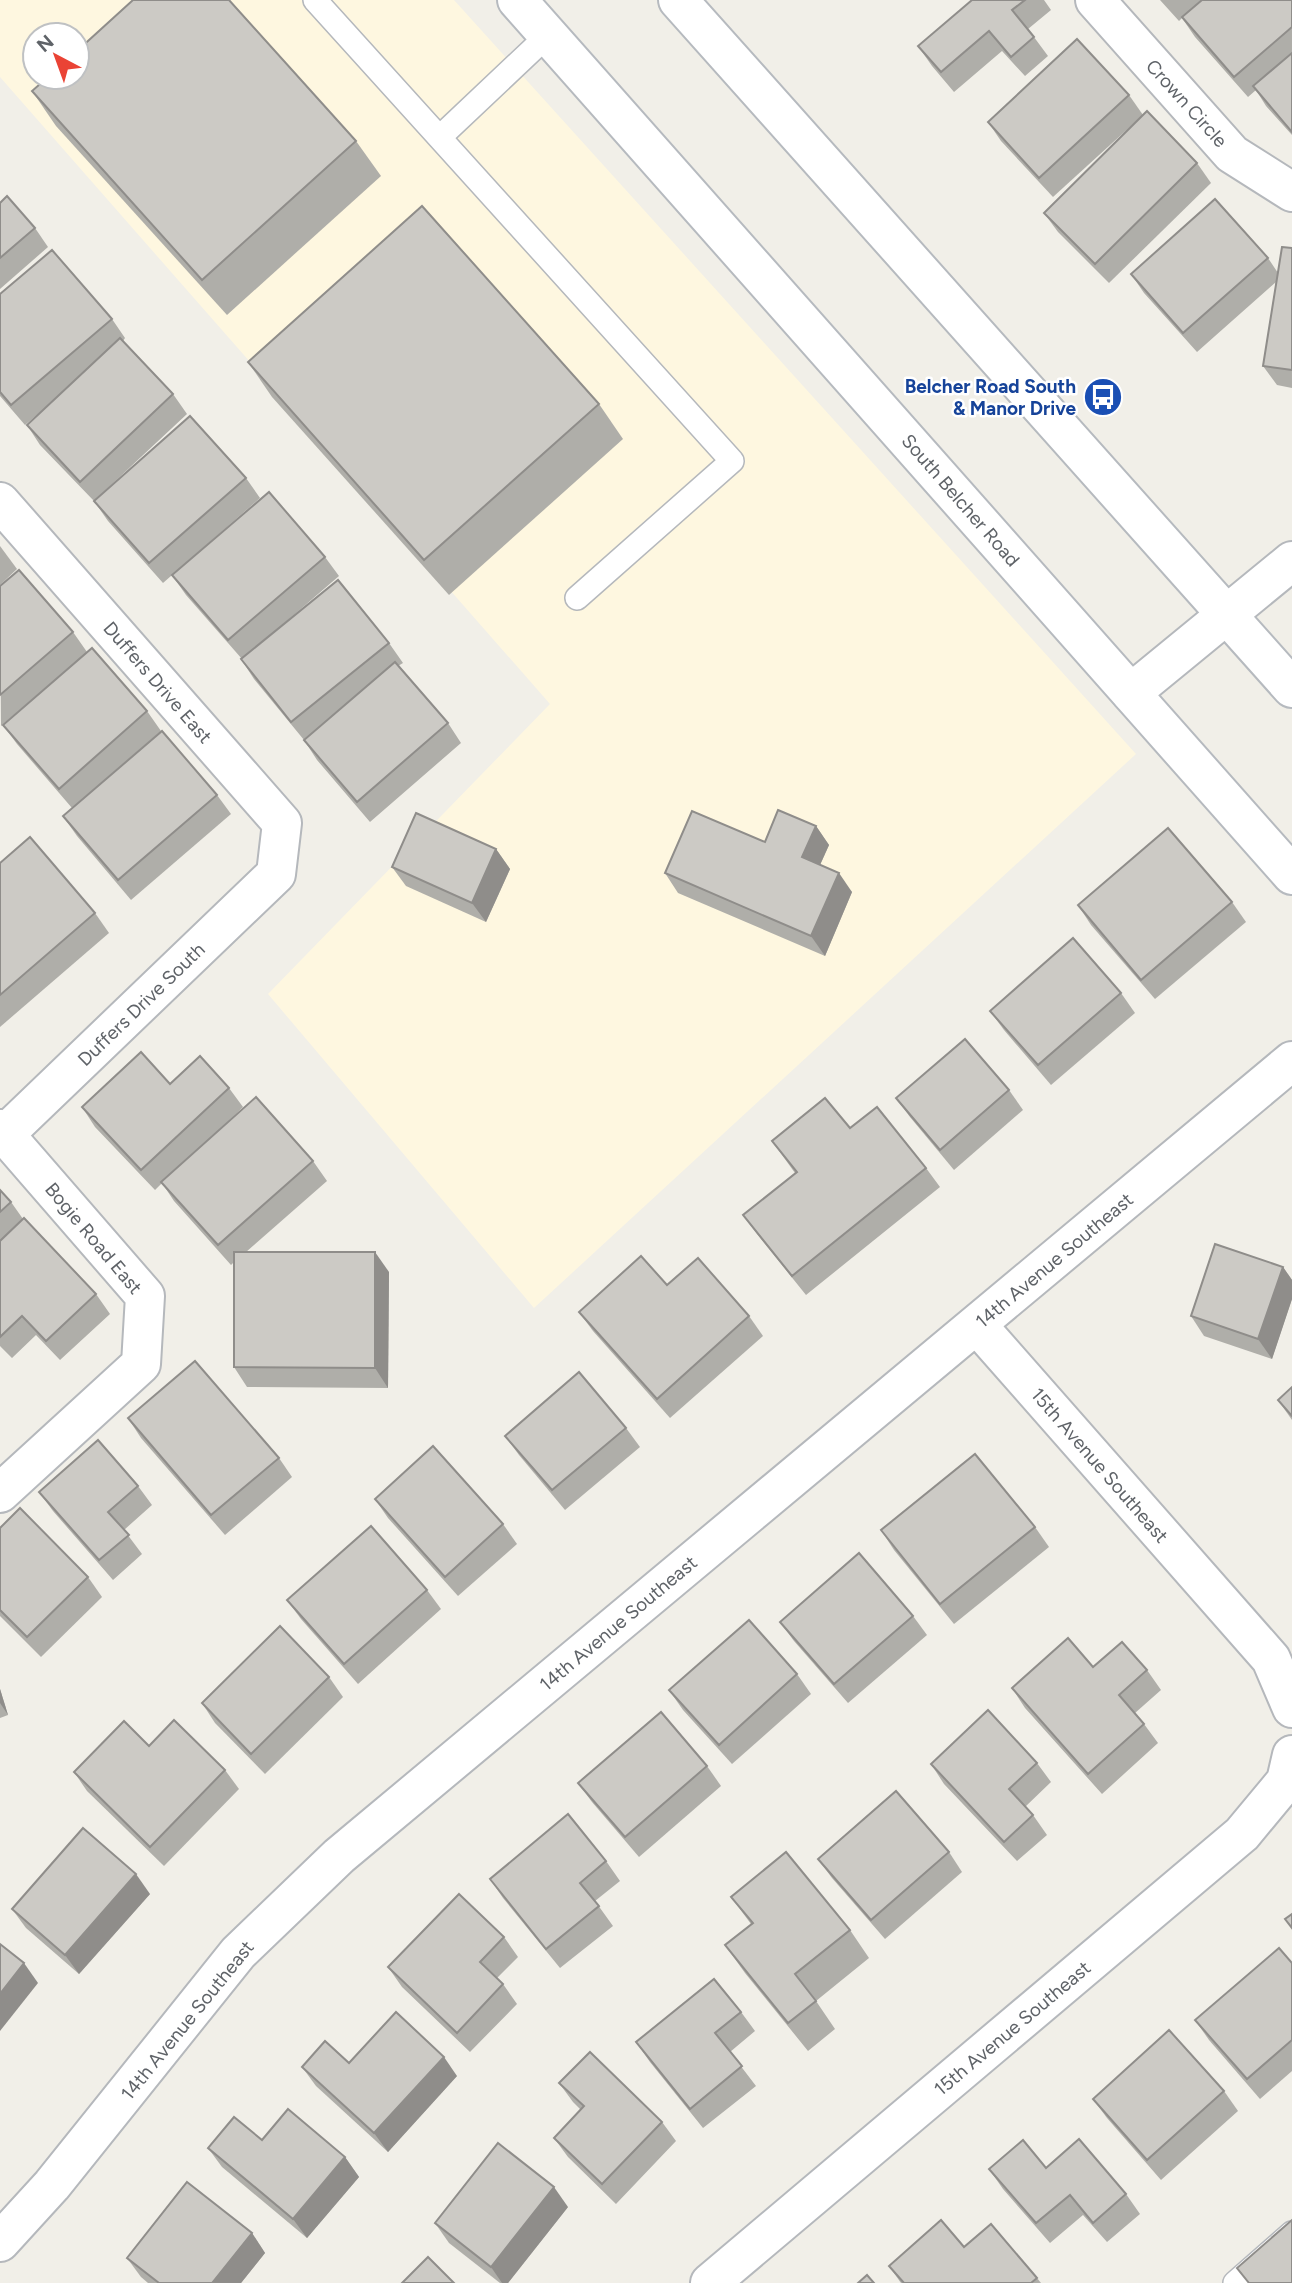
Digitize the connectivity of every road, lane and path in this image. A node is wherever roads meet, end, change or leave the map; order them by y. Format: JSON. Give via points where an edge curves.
{"nodes":[{"id":1,"x":315,"y":0,"type":"edge"},
{"id":2,"x":517,"y":0,"type":"edge"},
{"id":3,"x":678,"y":0,"type":"edge"},
{"id":4,"x":1095,"y":0,"type":"edge"},
{"id":5,"x":548,"y":35,"type":"junction"},
{"id":6,"x":440,"y":137,"type":"junction"},
{"id":7,"x":1292,"y":192,"type":"edge"},
{"id":8,"x":0,"y":502,"type":"edge"},
{"id":9,"x":1292,"y":561,"type":"edge"},
{"id":10,"x":577,"y":598,"type":"dead end"},
{"id":11,"x":1226,"y":615,"type":"junction"},
{"id":12,"x":1292,"y":688,"type":"edge"},
{"id":13,"x":1131,"y":693,"type":"junction"},
{"id":14,"x":276,"y":874,"type":"joint"},
{"id":15,"x":1292,"y":875,"type":"edge"},
{"id":16,"x":1292,"y":1061,"type":"edge"},
{"id":17,"x":2,"y":1132,"type":"edge"},
{"id":18,"x":976,"y":1325,"type":"junction"},
{"id":19,"x":0,"y":1493,"type":"edge"},
{"id":20,"x":1292,"y":1708,"type":"edge"},
{"id":21,"x":1292,"y":1755,"type":"edge"},
{"id":22,"x":1292,"y":2233,"type":"edge"},
{"id":23,"x":0,"y":2242,"type":"edge"},
{"id":24,"x":710,"y":2283,"type":"edge"},
{"id":25,"x":1235,"y":2283,"type":"edge"}],
"edges":[{"from":1,"to":6,"type":"lane"},
{"from":2,"to":5,"type":"street","name":"South Belcher Road"},
{"from":3,"to":11,"type":"street"},
{"from":4,"to":7,"type":"street","name":"Crown Circle","via":[[1232,154]]},
{"from":5,"to":6,"type":"lane"},
{"from":5,"to":13,"type":"street","name":"South Belcher Road"},
{"from":6,"to":10,"type":"lane","via":[[732,461]]},
{"from":8,"to":14,"type":"street","name":"Duffers Drive East","via":[[282,822]]},
{"from":9,"to":11,"type":"street"},
{"from":11,"to":12,"type":"street"},
{"from":11,"to":13,"type":"street"},
{"from":13,"to":15,"type":"street","name":"South Belcher Road"},
{"from":14,"to":17,"type":"street","name":"Duffers Drive South"},
{"from":16,"to":18,"type":"street","name":"14th Avenue Southeast"},
{"from":17,"to":19,"type":"street","name":"Bogie Road East","via":[[145,1296],[141,1364]]},
{"from":18,"to":20,"type":"street","name":"15th Avenue Southeast","via":[[1271,1660]]},
{"from":18,"to":23,"type":"street","name":"14th Avenue Southeast","via":[[339,1856],[238,1953],[52,2185]]},
{"from":21,"to":24,"type":"street","name":"15th Avenue Southeast","via":[[1286,1781],[1242,1834]]},
{"from":22,"to":25,"type":"lane"}]}
